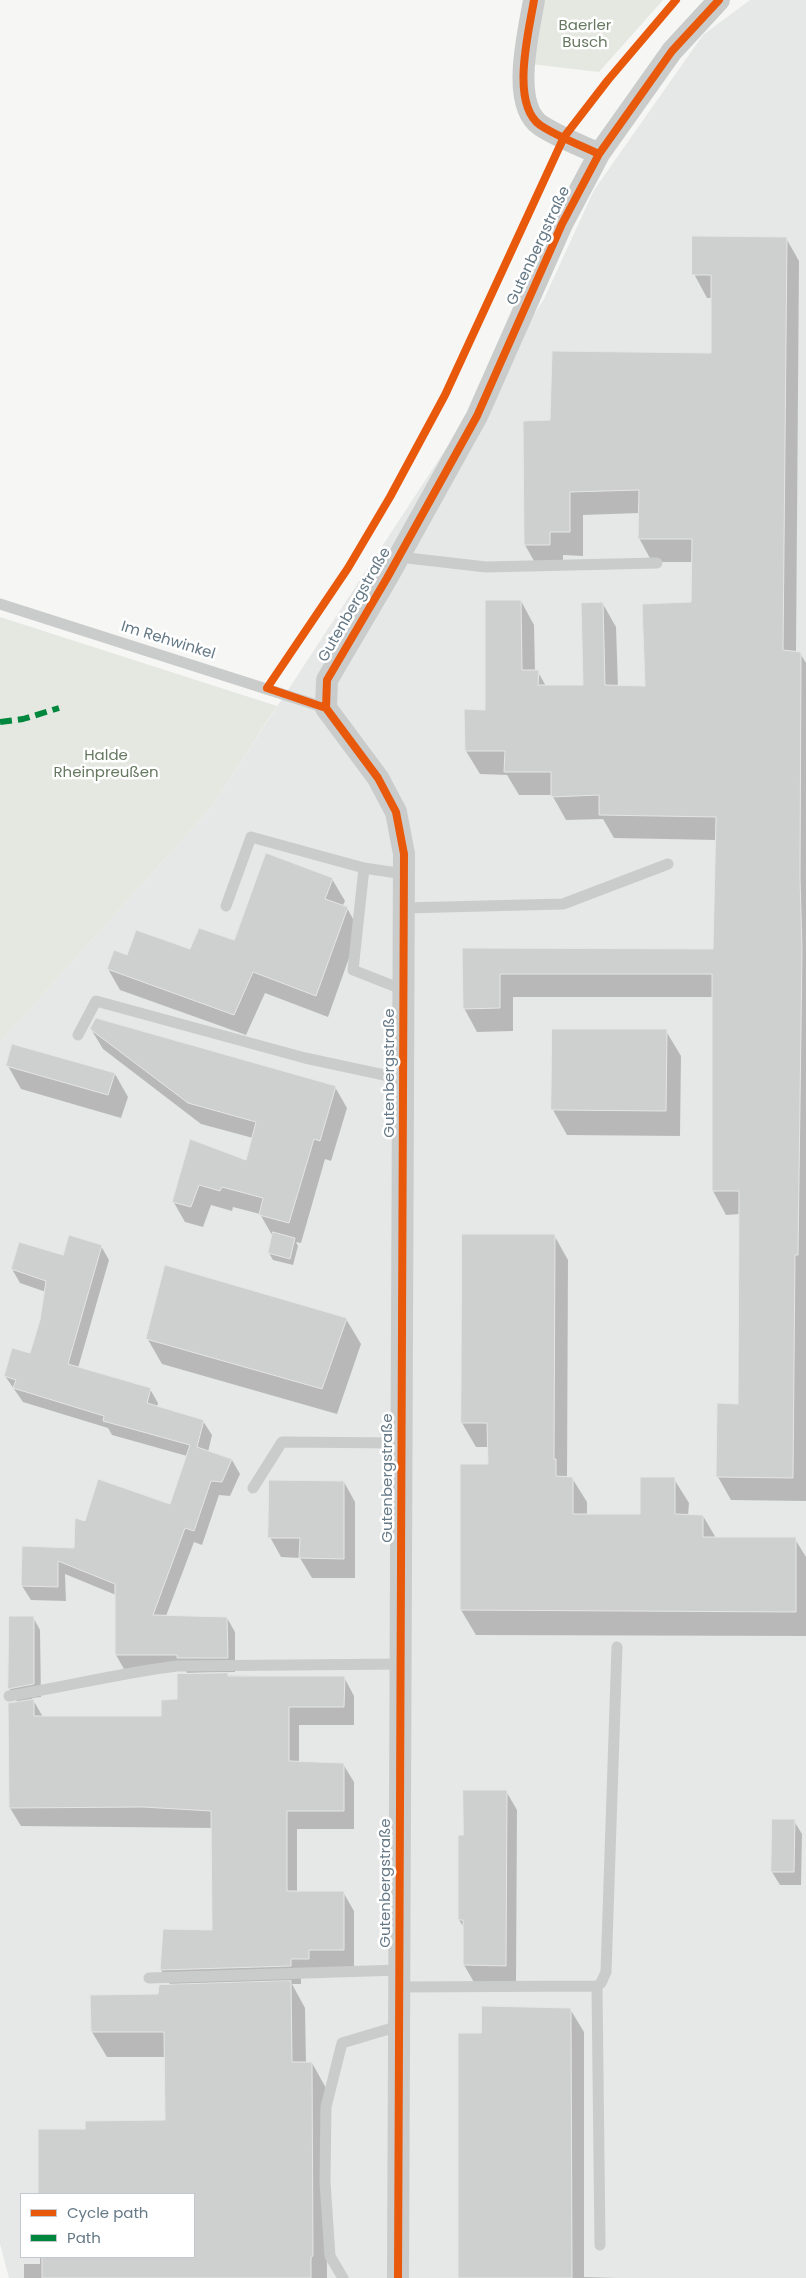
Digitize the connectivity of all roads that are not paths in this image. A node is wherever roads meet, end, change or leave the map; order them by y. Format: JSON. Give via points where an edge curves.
{"nodes":[{"id":1,"x":534,"y":0,"type":"edge"},
{"id":2,"x":719,"y":0,"type":"edge"},
{"id":3,"x":599,"y":154,"type":"junction"},
{"id":4,"x":399,"y":557,"type":"junction"},
{"id":5,"x":657,"y":563,"type":"dead end"},
{"id":6,"x":0,"y":604,"type":"edge"},
{"id":7,"x":326,"y":708,"type":"junction"},
{"id":8,"x":668,"y":864,"type":"dead end"},
{"id":9,"x":364,"y":868,"type":"junction"},
{"id":10,"x":404,"y":874,"type":"junction"},
{"id":11,"x":226,"y":906,"type":"dead end"},
{"id":12,"x":404,"y":908,"type":"junction"},
{"id":13,"x":404,"y":990,"type":"junction"},
{"id":14,"x":78,"y":1035,"type":"dead end"},
{"id":15,"x":403,"y":1079,"type":"junction"},
{"id":16,"x":402,"y":1443,"type":"junction"},
{"id":17,"x":253,"y":1488,"type":"dead end"},
{"id":18,"x":617,"y":1647,"type":"dead end"},
{"id":19,"x":401,"y":1664,"type":"junction"},
{"id":20,"x":9,"y":1696,"type":"dead end"},
{"id":21,"x":149,"y":1978,"type":"dead end"},
{"id":22,"x":400,"y":1978,"type":"junction"},
{"id":23,"x":597,"y":1986,"type":"junction"},
{"id":24,"x":400,"y":2026,"type":"junction"},
{"id":25,"x":600,"y":2246,"type":"dead end"},
{"id":26,"x":343,"y":2278,"type":"edge"},
{"id":27,"x":398,"y":2278,"type":"edge"}],
"edges":[{"from":1,"to":3,"type":"street","via":[[522,75],[526,104],[539,124]]},
{"from":2,"to":3,"type":"street","name":"Gutenbergstraße","via":[[672,52]]},
{"from":3,"to":4,"type":"street","name":"Gutenbergstraße","via":[[562,224],[477,416]]},
{"from":4,"to":5,"type":"lane","via":[[486,567]]},
{"from":4,"to":7,"type":"street","name":"Gutenbergstraße","via":[[327,680]]},
{"from":6,"to":7,"type":"lane","name":"Im Rehwinkel"},
{"from":7,"to":10,"type":"street","name":"Gutenbergstraße","via":[[378,778],[396,812],[404,854]]},
{"from":8,"to":12,"type":"lane","via":[[563,904]]},
{"from":9,"to":10,"type":"lane"},
{"from":9,"to":11,"type":"lane","via":[[251,837]]},
{"from":9,"to":13,"type":"lane","via":[[353,970]]},
{"from":10,"to":12,"type":"street","name":"Gutenbergstraße"},
{"from":12,"to":13,"type":"street","name":"Gutenbergstraße"},
{"from":13,"to":15,"type":"street","name":"Gutenbergstraße"},
{"from":14,"to":15,"type":"lane","via":[[96,1001],[305,1058]]},
{"from":15,"to":16,"type":"street","name":"Gutenbergstraße"},
{"from":16,"to":17,"type":"lane","name":"Gutenbergstraße","via":[[282,1442]]},
{"from":16,"to":19,"type":"street","name":"Gutenbergstraße"},
{"from":18,"to":23,"type":"lane","via":[[606,1972]]},
{"from":19,"to":20,"type":"lane","via":[[177,1666]]},
{"from":19,"to":22,"type":"street","name":"Gutenbergstraße"},
{"from":21,"to":22,"type":"lane"},
{"from":22,"to":23,"type":"lane"},
{"from":22,"to":24,"type":"street","name":"Gutenbergstraße"},
{"from":23,"to":25,"type":"lane"},
{"from":24,"to":26,"type":"lane","via":[[342,2043],[326,2107],[325,2182],[330,2256]]},
{"from":24,"to":27,"type":"street","name":"Gutenbergstraße"}]}
